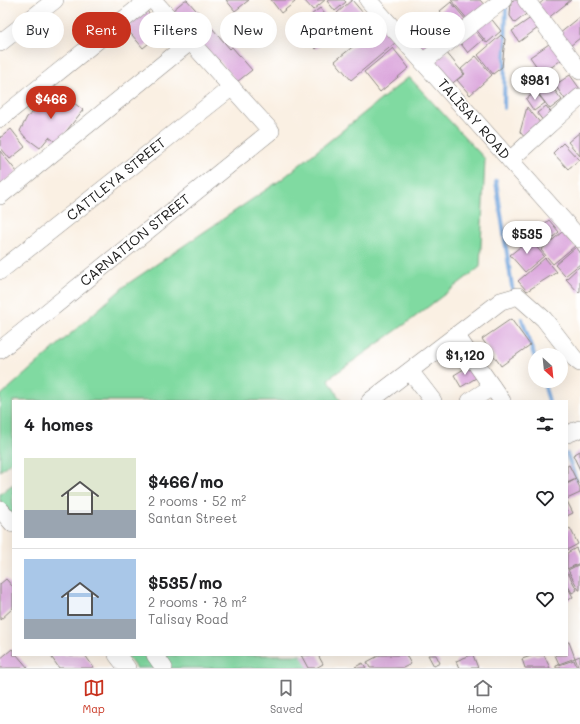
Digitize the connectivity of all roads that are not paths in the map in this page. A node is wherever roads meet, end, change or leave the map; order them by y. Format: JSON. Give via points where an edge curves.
{"nodes":[{"id":1,"x":55,"y":0,"type":"edge"},
{"id":2,"x":148,"y":0,"type":"edge"},
{"id":3,"x":153,"y":0,"type":"edge"},
{"id":4,"x":368,"y":0,"type":"edge"},
{"id":5,"x":503,"y":0,"type":"edge"},
{"id":6,"x":526,"y":0,"type":"edge"},
{"id":7,"x":164,"y":12,"type":"edge"},
{"id":8,"x":0,"y":43,"type":"edge"},
{"id":9,"x":183,"y":48,"type":"edge"},
{"id":10,"x":196,"y":48,"type":"edge"},
{"id":11,"x":423,"y":62,"type":"junction"},
{"id":12,"x":580,"y":71,"type":"edge"},
{"id":13,"x":232,"y":87,"type":"junction"},
{"id":14,"x":580,"y":97,"type":"edge"},
{"id":15,"x":0,"y":119,"type":"edge"},
{"id":16,"x":510,"y":160,"type":"junction"},
{"id":17,"x":0,"y":196,"type":"edge"},
{"id":18,"x":580,"y":239,"type":"edge"},
{"id":19,"x":0,"y":271,"type":"edge"},
{"id":20,"x":456,"y":335,"type":"junction"},
{"id":21,"x":0,"y":350,"type":"edge"},
{"id":22,"x":580,"y":363,"type":"edge"},
{"id":23,"x":410,"y":370,"type":"junction"},
{"id":24,"x":492,"y":387,"type":"junction"},
{"id":25,"x":371,"y":400,"type":"edge"},
{"id":26,"x":432,"y":400,"type":"edge"},
{"id":27,"x":472,"y":400,"type":"edge"},
{"id":28,"x":501,"y":400,"type":"edge"},
{"id":29,"x":580,"y":428,"type":"edge"},
{"id":30,"x":568,"y":434,"type":"edge"},
{"id":31,"x":0,"y":509,"type":"edge"},
{"id":32,"x":12,"y":523,"type":"edge"},
{"id":33,"x":118,"y":656,"type":"edge"},
{"id":34,"x":156,"y":656,"type":"edge"},
{"id":35,"x":127,"y":668,"type":"edge"},
{"id":36,"x":164,"y":668,"type":"edge"}],
"edges":[{"from":1,"to":8,"type":"street"},
{"from":2,"to":15,"type":"street"},
{"from":3,"to":7,"type":"street"},
{"from":4,"to":11,"type":"street","name":"TALISAY ROAD"},
{"from":5,"to":11,"type":"street"},
{"from":6,"to":12,"type":"street"},
{"from":9,"to":17,"type":"street"},
{"from":10,"to":13,"type":"street"},
{"from":11,"to":16,"type":"street","name":"TALISAY ROAD"},
{"from":13,"to":19,"type":"street","name":"CATTLEYA STREET"},
{"from":13,"to":21,"type":"street","name":"CARNATION STREET","via":[[271,131]]},
{"from":14,"to":16,"type":"street"},
{"from":16,"to":18,"type":"street","name":"TALISAY ROAD"},
{"from":20,"to":22,"type":"street","via":[[501,301],[518,296],[544,319]]},
{"from":20,"to":23,"type":"street"},
{"from":20,"to":24,"type":"street"},
{"from":23,"to":25,"type":"street"},
{"from":23,"to":26,"type":"street"},
{"from":24,"to":27,"type":"street"},
{"from":24,"to":28,"type":"street"},
{"from":29,"to":30,"type":"street"},
{"from":31,"to":32,"type":"street"},
{"from":33,"to":35,"type":"street"},
{"from":34,"to":36,"type":"street"}]}
